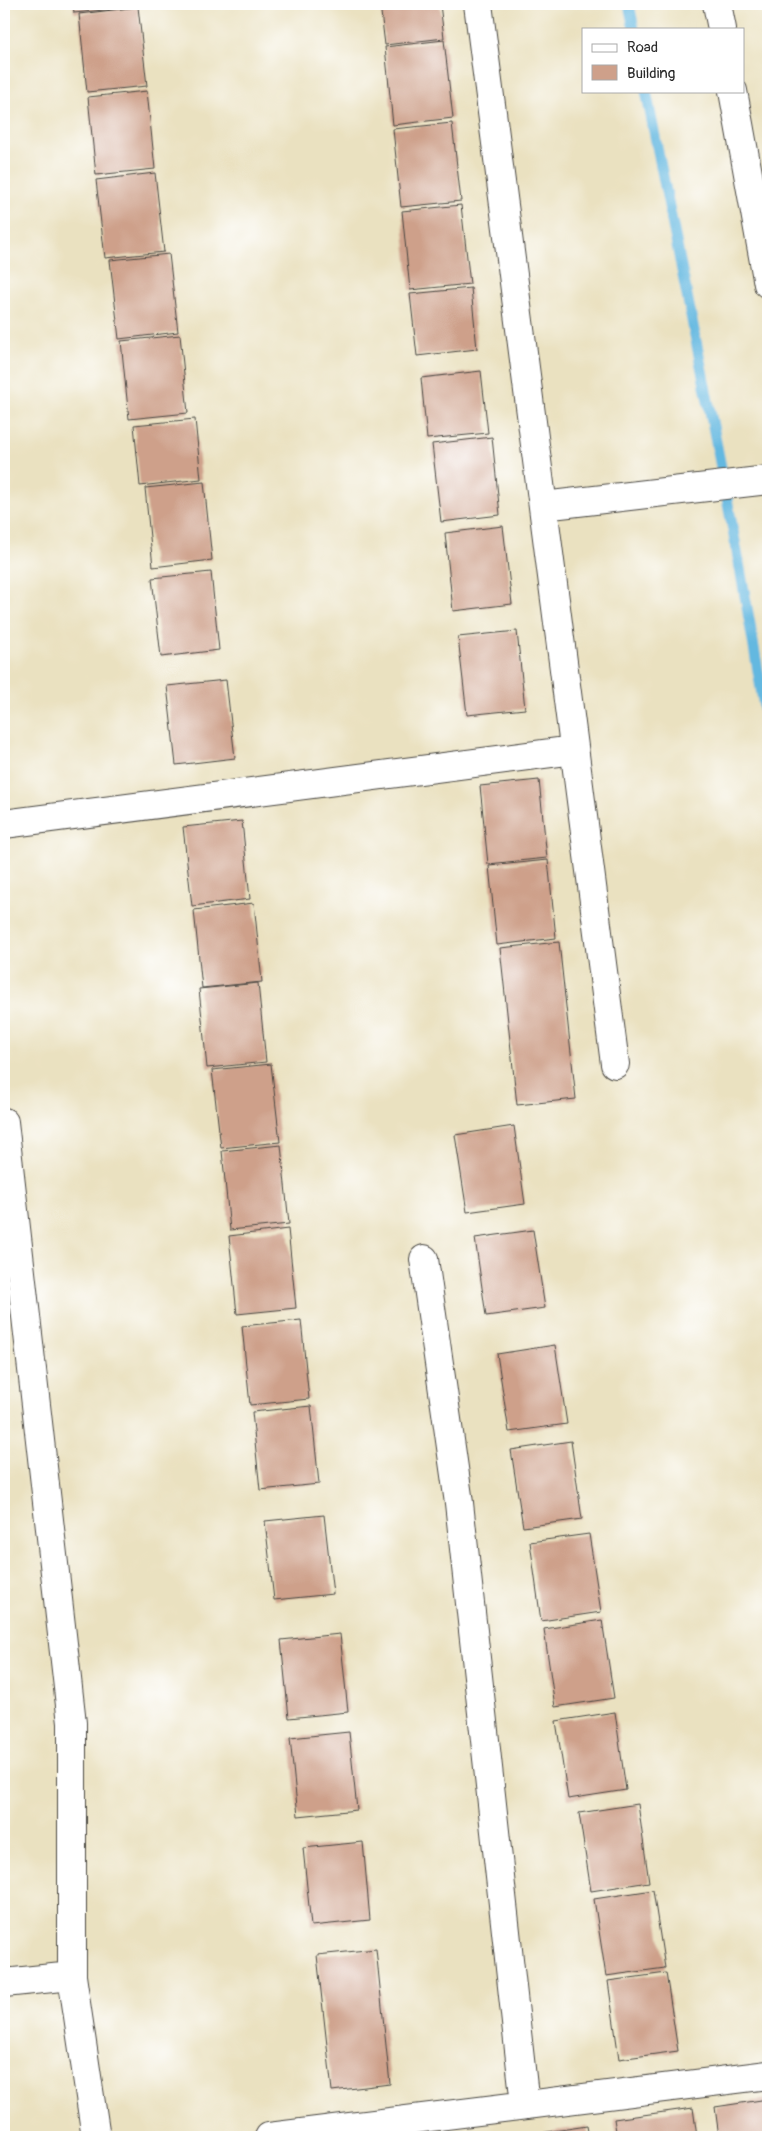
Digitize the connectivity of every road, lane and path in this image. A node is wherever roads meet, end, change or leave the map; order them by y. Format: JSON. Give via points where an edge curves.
{"nodes":[{"id":1,"x":478,"y":4,"type":"edge"},
{"id":2,"x":717,"y":4,"type":"edge"},
{"id":3,"x":722,"y":28,"type":"edge"},
{"id":4,"x":733,"y":92,"type":"edge"},
{"id":5,"x":768,"y":284,"type":"edge"},
{"id":6,"x":767,"y":480,"type":"edge"},
{"id":7,"x":543,"y":506,"type":"junction"},
{"id":8,"x":574,"y":750,"type":"junction"},
{"id":9,"x":4,"y":824,"type":"edge"},
{"id":10,"x":615,"y":1064,"type":"dead end"},
{"id":11,"x":4,"y":1122,"type":"edge"},
{"id":12,"x":424,"y":1259,"type":"dead end"},
{"id":13,"x":72,"y":1976,"type":"junction"},
{"id":14,"x":4,"y":1983,"type":"edge"},
{"id":15,"x":768,"y":2076,"type":"edge"},
{"id":16,"x":526,"y":2105,"type":"junction"},
{"id":17,"x":96,"y":2137,"type":"edge"},
{"id":18,"x":269,"y":2137,"type":"edge"}],
"edges":[{"from":1,"to":7,"type":"street"},
{"from":2,"to":3,"type":"street"},
{"from":4,"to":5,"type":"street"},
{"from":6,"to":7,"type":"street"},
{"from":7,"to":8,"type":"street"},
{"from":8,"to":9,"type":"street"},
{"from":8,"to":10,"type":"street"},
{"from":11,"to":13,"type":"street","via":[[72,1723]]},
{"from":12,"to":16,"type":"street","via":[[459,1504]]},
{"from":13,"to":14,"type":"street"},
{"from":13,"to":17,"type":"street"},
{"from":15,"to":16,"type":"street"},
{"from":16,"to":18,"type":"street"}]}
